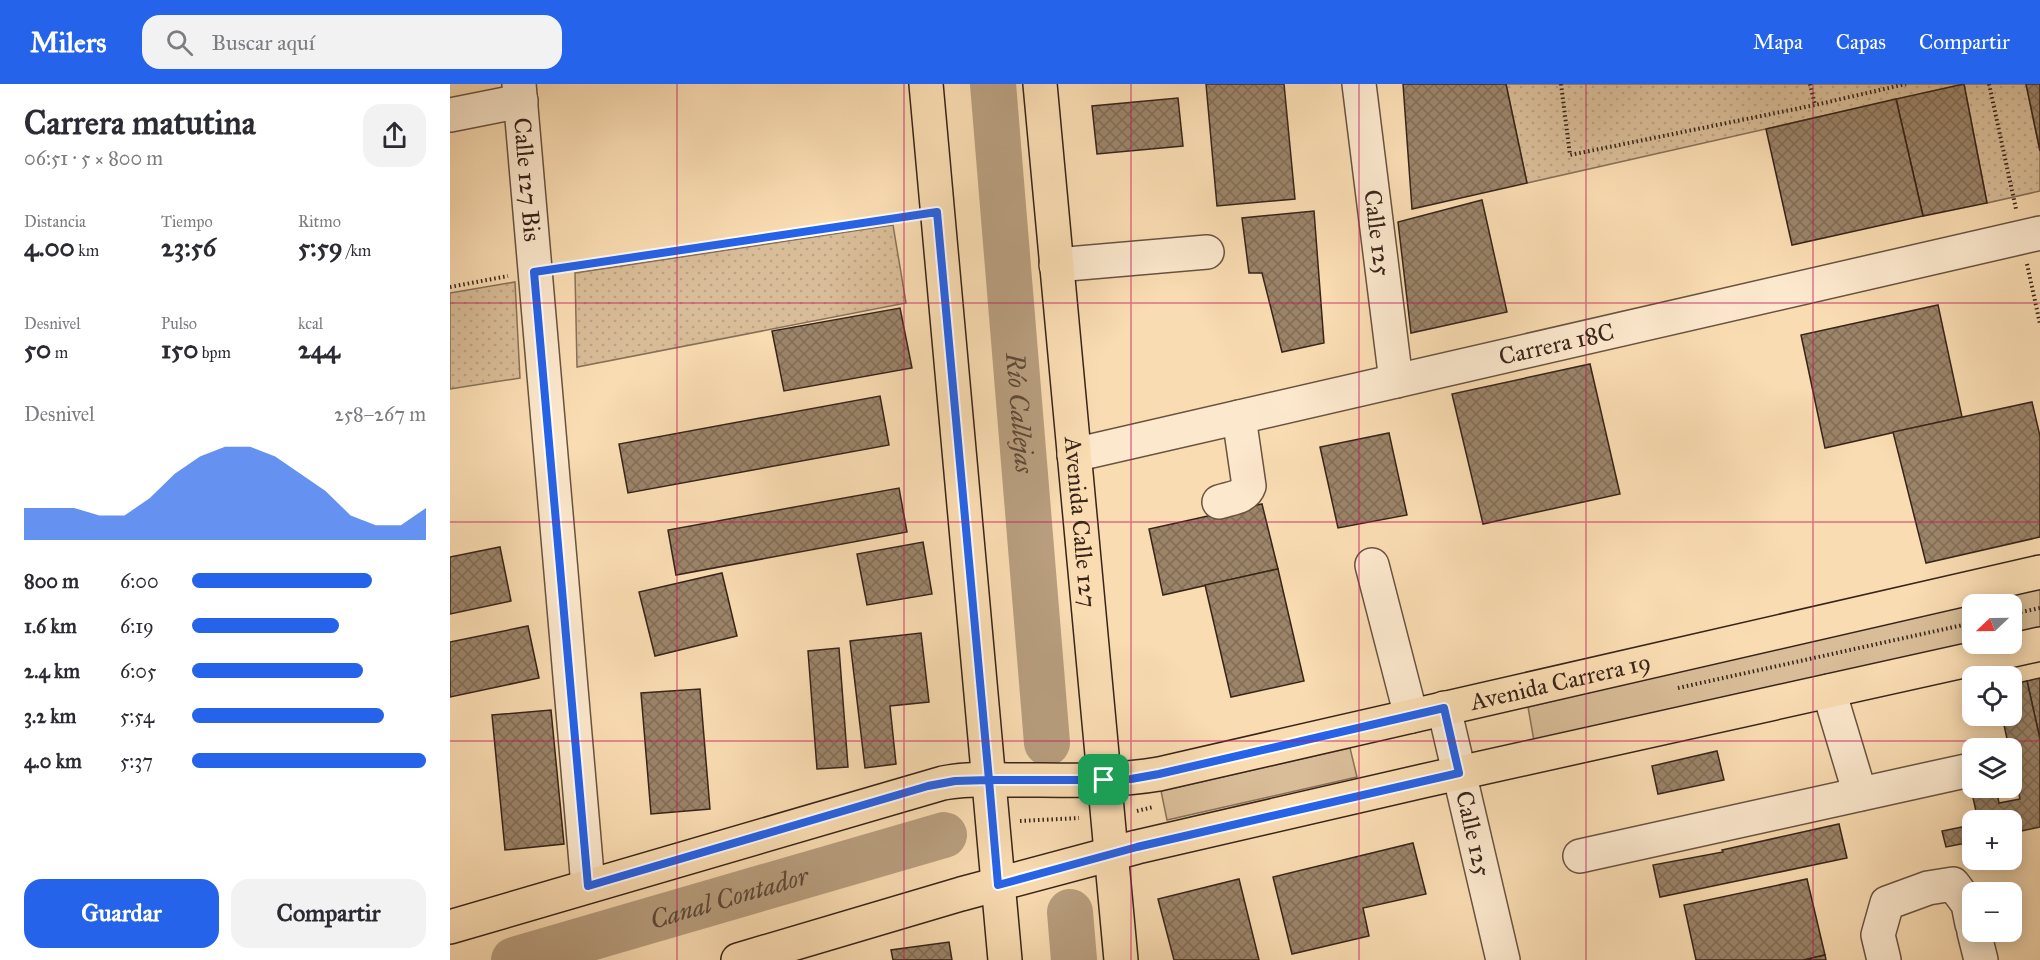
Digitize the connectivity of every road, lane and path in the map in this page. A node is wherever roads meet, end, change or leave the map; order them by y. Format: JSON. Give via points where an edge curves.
{"nodes":[{"id":1,"x":926,"y":84,"type":"edge"},
{"id":2,"x":1034,"y":84,"type":"edge"},
{"id":3,"x":1359,"y":84,"type":"edge"},
{"id":4,"x":1561,"y":84,"type":"edge"},
{"id":5,"x":1810,"y":84,"type":"edge"},
{"id":6,"x":1905,"y":84,"type":"edge"},
{"id":7,"x":1989,"y":84,"type":"edge"},
{"id":8,"x":520,"y":92,"type":"edge"},
{"id":9,"x":1041,"y":100,"type":"edge"},
{"id":10,"x":1815,"y":105,"type":"junction"},
{"id":11,"x":450,"y":115,"type":"edge"},
{"id":12,"x":937,"y":212,"type":"junction"},
{"id":13,"x":2031,"y":235,"type":"edge"},
{"id":14,"x":1207,"y":252,"type":"dead end"},
{"id":15,"x":1056,"y":265,"type":"junction"},
{"id":16,"x":534,"y":272,"type":"junction"},
{"id":17,"x":450,"y":287,"type":"edge"},
{"id":18,"x":2040,"y":324,"type":"edge"},
{"id":19,"x":1396,"y":381,"type":"junction"},
{"id":20,"x":1239,"y":417,"type":"junction"},
{"id":21,"x":1074,"y":455,"type":"junction"},
{"id":22,"x":1219,"y":502,"type":"dead end"},
{"id":23,"x":1371,"y":565,"type":"dead end"},
{"id":24,"x":2040,"y":572,"type":"edge"},
{"id":25,"x":2040,"y":608,"type":"edge"},
{"id":26,"x":2022,"y":612,"type":"edge"},
{"id":27,"x":2040,"y":644,"type":"edge"},
{"id":28,"x":1829,"y":691,"type":"junction"},
{"id":29,"x":1444,"y":708,"type":"junction"},
{"id":30,"x":1411,"y":716,"type":"junction"},
{"id":31,"x":1962,"y":772,"type":"edge"},
{"id":32,"x":1459,"y":773,"type":"junction"},
{"id":33,"x":989,"y":780,"type":"junction"},
{"id":34,"x":1104,"y":780,"type":"junction"},
{"id":35,"x":1860,"y":794,"type":"junction"},
{"id":36,"x":1111,"y":854,"type":"junction"},
{"id":37,"x":1580,"y":856,"type":"dead end"},
{"id":38,"x":998,"y":885,"type":"junction"},
{"id":39,"x":588,"y":886,"type":"junction"},
{"id":40,"x":1962,"y":901,"type":"edge"},
{"id":41,"x":450,"y":927,"type":"edge"},
{"id":42,"x":1977,"y":942,"type":"edge"},
{"id":43,"x":738,"y":960,"type":"edge"},
{"id":44,"x":1005,"y":960,"type":"edge"},
{"id":45,"x":1121,"y":960,"type":"edge"},
{"id":46,"x":1503,"y":960,"type":"edge"},
{"id":47,"x":1884,"y":960,"type":"edge"},
{"id":48,"x":1981,"y":960,"type":"edge"}],
"edges":[{"from":1,"to":12,"type":"main road"},
{"from":2,"to":9,"type":"main road","name":"Avenida Calle 127"},
{"from":3,"to":19,"type":"street","name":"Calle 125"},
{"from":4,"to":10,"type":"path","via":[[1570,155]]},
{"from":5,"to":10,"type":"path"},
{"from":6,"to":10,"type":"path"},
{"from":7,"to":13,"type":"path"},
{"from":8,"to":11,"type":"street"},
{"from":8,"to":16,"type":"street","name":"Calle 127 Bis"},
{"from":9,"to":15,"type":"main road","name":"Avenida Calle 127"},
{"from":12,"to":16,"type":"path"},
{"from":12,"to":33,"type":"main road"},
{"from":13,"to":18,"type":"path"},
{"from":13,"to":19,"type":"street","name":"Carrera 18C"},
{"from":14,"to":15,"type":"street"},
{"from":15,"to":21,"type":"main road","name":"Avenida Calle 127"},
{"from":16,"to":17,"type":"path"},
{"from":16,"to":39,"type":"street","name":"Calle 127 Bis"},
{"from":19,"to":20,"type":"street","name":"Carrera 18C"},
{"from":20,"to":21,"type":"street","name":"Carrera 18C"},
{"from":20,"to":22,"type":"street","via":[[1249,486],[1242,495]]},
{"from":21,"to":34,"type":"main road","name":"Avenida Calle 127"},
{"from":23,"to":30,"type":"street"},
{"from":24,"to":29,"type":"main road","name":"Avenida Carrera 19"},
{"from":25,"to":26,"type":"path"},
{"from":27,"to":28,"type":"main road"},
{"from":28,"to":32,"type":"main road"},
{"from":28,"to":35,"type":"street"},
{"from":29,"to":30,"type":"main road","name":"Avenida Carrera 19"},
{"from":29,"to":32,"type":"street","name":"Calle 125"},
{"from":30,"to":34,"type":"main road","name":"Avenida Carrera 19","via":[[1159,774]]},
{"from":31,"to":35,"type":"street"},
{"from":32,"to":36,"type":"main road"},
{"from":32,"to":46,"type":"street","name":"Calle 125"},
{"from":33,"to":34,"type":"main road","name":"Avenida Carrera 19"},
{"from":33,"to":38,"type":"main road"},
{"from":33,"to":39,"type":"main road","name":"Avenida Carrera 19","via":[[928,786]]},
{"from":34,"to":36,"type":"main road","name":"Avenida Calle 127"},
{"from":35,"to":37,"type":"street"},
{"from":36,"to":38,"type":"main road"},
{"from":36,"to":45,"type":"main road","name":"Avenida Calle 127"},
{"from":38,"to":43,"type":"main road"},
{"from":38,"to":44,"type":"main road"},
{"from":39,"to":41,"type":"main road","name":"Avenida Carrera 19"},
{"from":40,"to":47,"type":"street","via":[[1953,884],[1928,888],[1887,903],[1878,935]]},
{"from":42,"to":48,"type":"street"}]}
